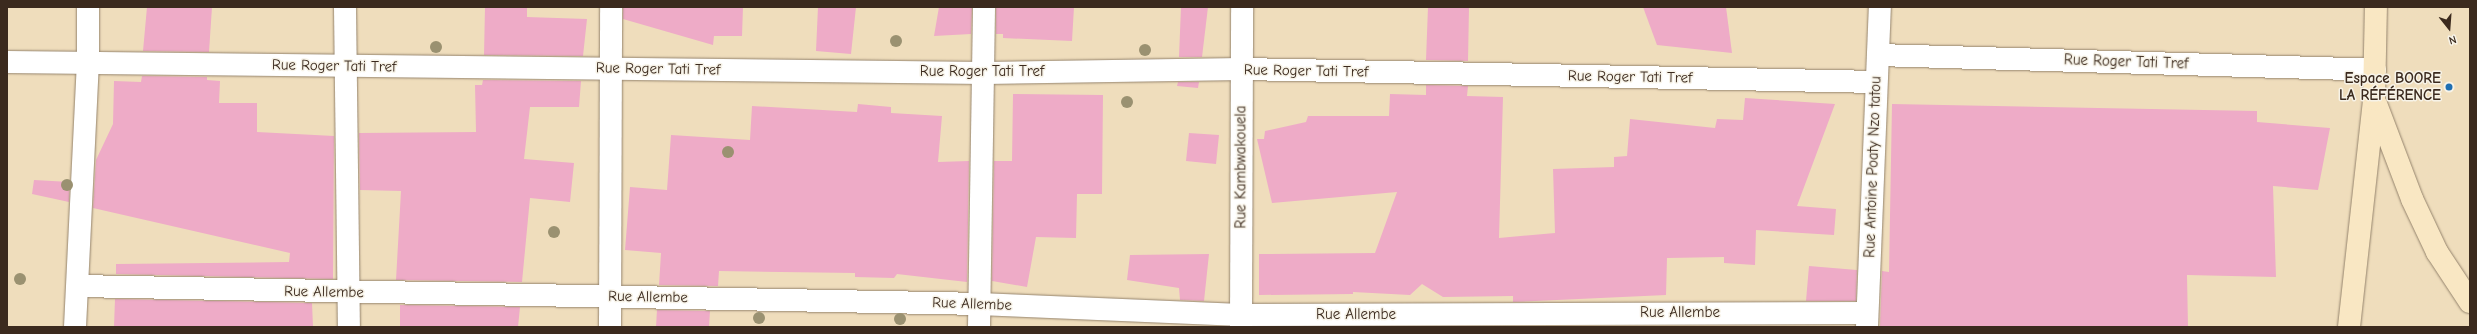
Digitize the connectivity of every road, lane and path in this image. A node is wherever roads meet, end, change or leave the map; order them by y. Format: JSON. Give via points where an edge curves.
{"nodes":[{"id":1,"x":88,"y":7,"type":"edge"},
{"id":2,"x":345,"y":7,"type":"edge"},
{"id":3,"x":611,"y":7,"type":"edge"},
{"id":4,"x":984,"y":7,"type":"edge"},
{"id":5,"x":1242,"y":7,"type":"edge"},
{"id":6,"x":1880,"y":7,"type":"edge"},
{"id":7,"x":2376,"y":7,"type":"edge"},
{"id":8,"x":1878,"y":55,"type":"junction"},
{"id":9,"x":7,"y":62,"type":"edge"},
{"id":10,"x":88,"y":62,"type":"junction"},
{"id":11,"x":345,"y":66,"type":"junction"},
{"id":12,"x":611,"y":68,"type":"junction"},
{"id":13,"x":1242,"y":69,"type":"junction"},
{"id":14,"x":2375,"y":70,"type":"junction"},
{"id":15,"x":985,"y":73,"type":"junction"},
{"id":16,"x":1876,"y":82,"type":"junction"},
{"id":17,"x":2374,"y":99,"type":"junction"},
{"id":18,"x":78,"y":286,"type":"junction"},
{"id":19,"x":349,"y":292,"type":"junction"},
{"id":20,"x":611,"y":296,"type":"junction"},
{"id":21,"x":2470,"y":302,"type":"edge"},
{"id":22,"x":979,"y":304,"type":"junction"},
{"id":23,"x":1867,"y":320,"type":"edge"},
{"id":24,"x":1241,"y":321,"type":"edge"},
{"id":25,"x":75,"y":327,"type":"edge"},
{"id":26,"x":349,"y":327,"type":"edge"},
{"id":27,"x":610,"y":327,"type":"edge"},
{"id":28,"x":979,"y":327,"type":"edge"},
{"id":29,"x":2350,"y":327,"type":"edge"}],
"edges":[{"from":1,"to":10,"type":"street"},
{"from":2,"to":11,"type":"street"},
{"from":3,"to":12,"type":"street"},
{"from":4,"to":15,"type":"street"},
{"from":5,"to":13,"type":"street","name":"Rue Kambwakouela"},
{"from":6,"to":8,"type":"street","name":"Rue Antoine Poaty Nzo tatou"},
{"from":7,"to":14,"type":"street"},
{"from":8,"to":14,"type":"street","name":"Rue Roger Tati Tref"},
{"from":8,"to":16,"type":"street","name":"Rue Antoine Poaty Nzo tatou"},
{"from":9,"to":10,"type":"street","name":"Rue Roger Tati Tref"},
{"from":10,"to":11,"type":"street","name":"Rue Roger Tati Tref"},
{"from":10,"to":18,"type":"street"},
{"from":11,"to":12,"type":"street","name":"Rue Roger Tati Tref"},
{"from":11,"to":19,"type":"street"},
{"from":12,"to":15,"type":"street","name":"Rue Roger Tati Tref"},
{"from":12,"to":20,"type":"street"},
{"from":13,"to":15,"type":"street","name":"Rue Roger Tati Tref"},
{"from":13,"to":16,"type":"street","name":"Rue Roger Tati Tref"},
{"from":13,"to":24,"type":"street","name":"Rue Kambwakouela"},
{"from":14,"to":17,"type":"street"},
{"from":15,"to":22,"type":"street"},
{"from":16,"to":23,"type":"street","name":"Rue Antoine Poaty Nzo tatou"},
{"from":17,"to":21,"type":"street","via":[[2412,199],[2437,252]]},
{"from":17,"to":29,"type":"street"},
{"from":18,"to":19,"type":"street","name":"Rue Allembe"},
{"from":18,"to":25,"type":"street"},
{"from":19,"to":20,"type":"street","name":"Rue Allembe"},
{"from":19,"to":26,"type":"street"},
{"from":20,"to":22,"type":"street","name":"Rue Allembe"},
{"from":20,"to":27,"type":"street"},
{"from":22,"to":24,"type":"street","name":"Rue Allembe"},
{"from":22,"to":28,"type":"street"},
{"from":23,"to":24,"type":"street","name":"Rue Allembe"}]}
